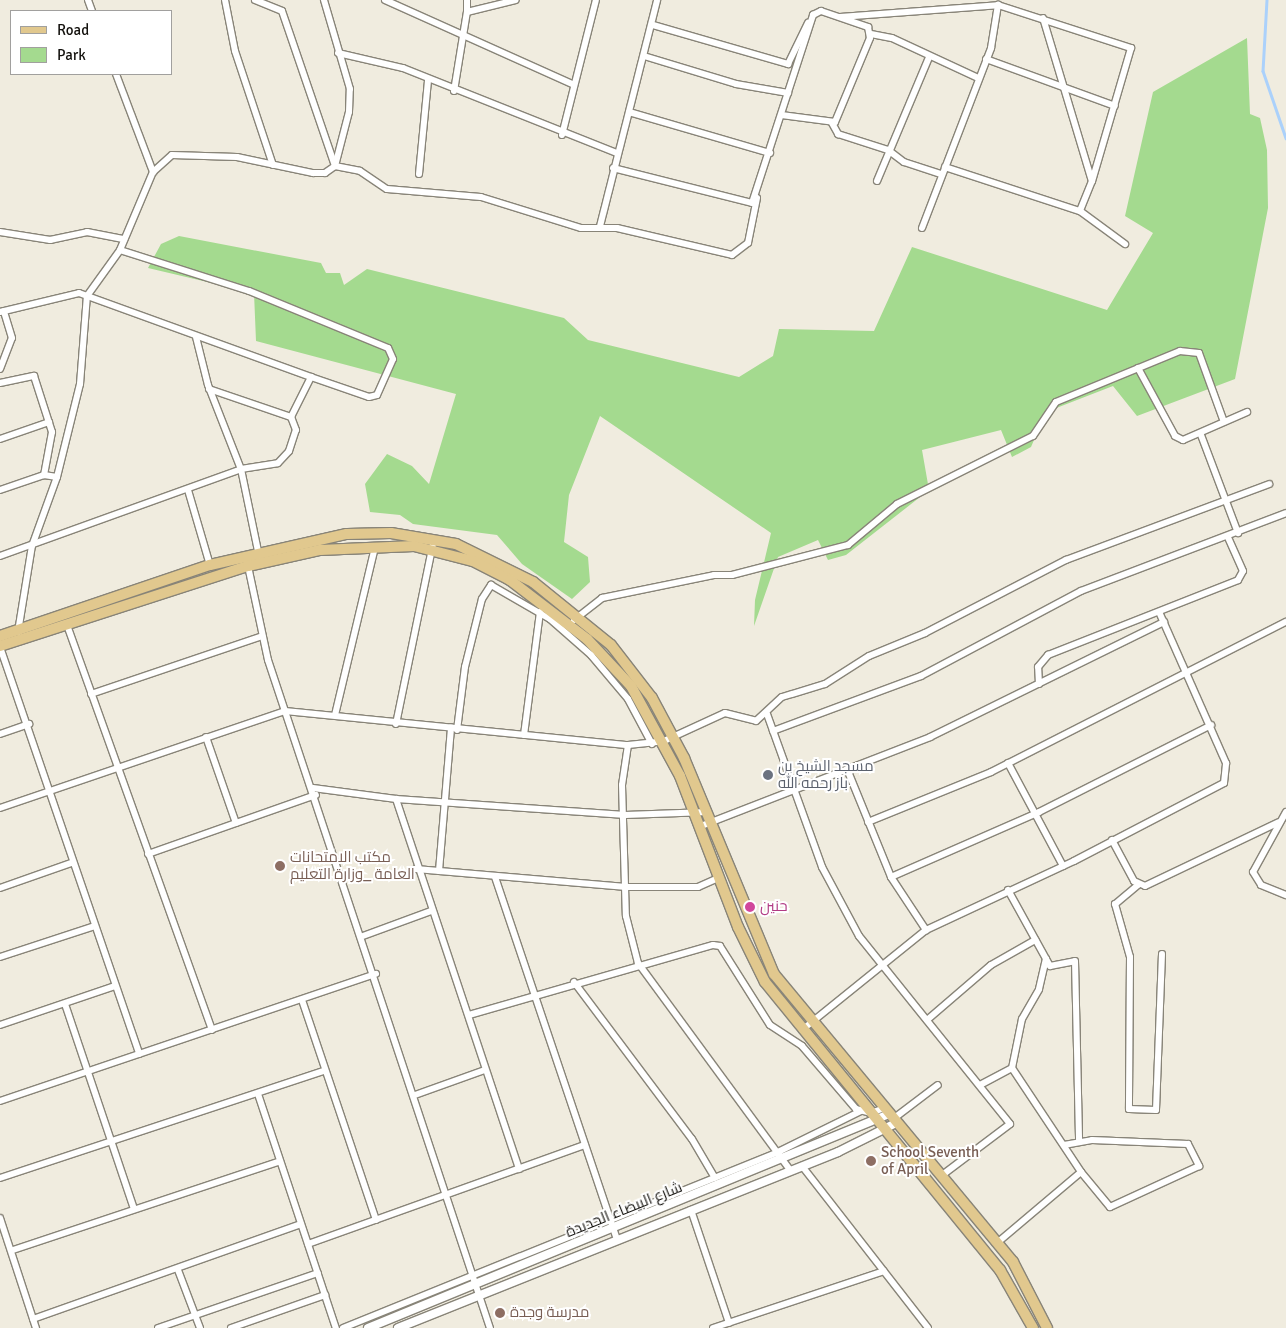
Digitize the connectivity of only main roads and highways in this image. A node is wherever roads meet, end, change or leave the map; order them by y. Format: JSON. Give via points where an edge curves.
{"nodes":[{"id":1,"x":433,"y":544,"type":"junction"},
{"id":2,"x":496,"y":566,"type":"junction"},
{"id":3,"x":549,"y":594,"type":"junction"},
{"id":4,"x":541,"y":608,"type":"junction"},
{"id":5,"x":17,"y":635,"type":"junction"},
{"id":6,"x":0,"y":636,"type":"edge"},
{"id":7,"x":0,"y":647,"type":"edge"},
{"id":8,"x":1033,"y":1328,"type":"edge"},
{"id":9,"x":1047,"y":1328,"type":"edge"}],
"edges":[{"from":1,"to":2,"type":"main road"},
{"from":1,"to":5,"type":"main road","via":[[376,544],[261,562],[67,625]]},
{"from":1,"to":5,"type":"main road","via":[[391,533],[348,534],[258,552],[210,565]]},
{"from":2,"to":3,"type":"main road"},
{"from":2,"to":4,"type":"main road"},
{"from":3,"to":4,"type":"main road"},
{"from":3,"to":9,"type":"main road","via":[[578,615],[630,668],[674,737],[708,812],[759,947],[811,1024],[997,1243],[1026,1283]]},
{"from":4,"to":8,"type":"main road","via":[[570,625],[631,686],[664,741],[696,813],[750,955],[802,1030],[1013,1287]]},
{"from":5,"to":6,"type":"main road"},
{"from":5,"to":7,"type":"main road"}]}
